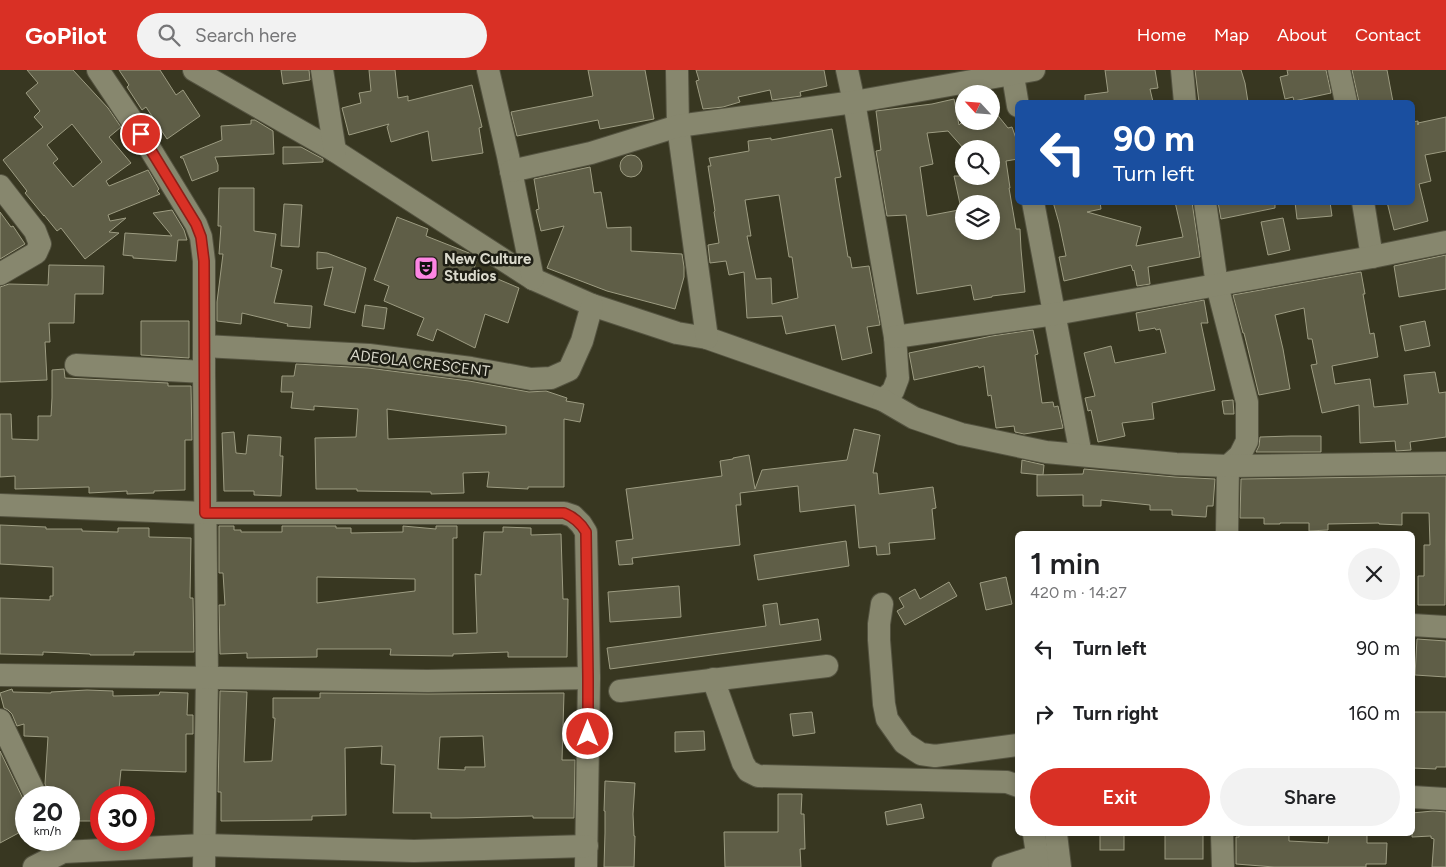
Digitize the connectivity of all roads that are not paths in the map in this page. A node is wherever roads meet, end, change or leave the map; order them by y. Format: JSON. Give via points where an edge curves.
{"nodes":[{"id":1,"x":98,"y":70,"type":"edge"},
{"id":2,"x":194,"y":70,"type":"edge"},
{"id":3,"x":322,"y":70,"type":"edge"},
{"id":4,"x":488,"y":70,"type":"edge"},
{"id":5,"x":677,"y":70,"type":"edge"},
{"id":6,"x":847,"y":70,"type":"edge"},
{"id":7,"x":1182,"y":70,"type":"edge"},
{"id":8,"x":1339,"y":70,"type":"edge"},
{"id":9,"x":1020,"y":71,"type":"edge"},
{"id":10,"x":1018,"y":100,"type":"edge"},
{"id":11,"x":1185,"y":100,"type":"edge"},
{"id":12,"x":1346,"y":100,"type":"edge"},
{"id":13,"x":854,"y":102,"type":"junction"},
{"id":14,"x":678,"y":126,"type":"junction"},
{"id":15,"x":335,"y":151,"type":"junction"},
{"id":16,"x":511,"y":171,"type":"junction"},
{"id":17,"x":0,"y":186,"type":"edge"},
{"id":18,"x":1034,"y":205,"type":"edge"},
{"id":19,"x":1205,"y":205,"type":"edge"},
{"id":20,"x":1363,"y":205,"type":"edge"},
{"id":21,"x":1446,"y":242,"type":"edge"},
{"id":22,"x":1372,"y":257,"type":"junction"},
{"id":23,"x":0,"y":274,"type":"edge"},
{"id":24,"x":533,"y":279,"type":"junction"},
{"id":25,"x":1217,"y":285,"type":"junction"},
{"id":26,"x":592,"y":307,"type":"junction"},
{"id":27,"x":1055,"y":314,"type":"junction"},
{"id":28,"x":895,"y":337,"type":"junction"},
{"id":29,"x":707,"y":338,"type":"junction"},
{"id":30,"x":204,"y":346,"type":"junction"},
{"id":31,"x":76,"y":365,"type":"dead end"},
{"id":32,"x":204,"y":372,"type":"junction"},
{"id":33,"x":883,"y":400,"type":"junction"},
{"id":34,"x":1081,"y":455,"type":"junction"},
{"id":35,"x":1446,"y":463,"type":"edge"},
{"id":36,"x":1228,"y":466,"type":"junction"},
{"id":37,"x":0,"y":505,"type":"edge"},
{"id":38,"x":205,"y":513,"type":"junction"},
{"id":39,"x":1227,"y":531,"type":"edge"},
{"id":40,"x":882,"y":604,"type":"dead end"},
{"id":41,"x":1415,"y":626,"type":"edge"},
{"id":42,"x":1446,"y":627,"type":"edge"},
{"id":43,"x":827,"y":666,"type":"dead end"},
{"id":44,"x":0,"y":675,"type":"edge"},
{"id":45,"x":208,"y":677,"type":"junction"},
{"id":46,"x":588,"y":678,"type":"junction"},
{"id":47,"x":713,"y":679,"type":"junction"},
{"id":48,"x":620,"y":691,"type":"dead end"},
{"id":49,"x":0,"y":720,"type":"edge"},
{"id":50,"x":1015,"y":745,"type":"edge"},
{"id":51,"x":1015,"y":785,"type":"edge"},
{"id":52,"x":31,"y":786,"type":"edge"},
{"id":53,"x":1415,"y":798,"type":"edge"},
{"id":54,"x":1446,"y":799,"type":"edge"},
{"id":55,"x":1034,"y":836,"type":"edge"},
{"id":56,"x":1056,"y":836,"type":"edge"},
{"id":57,"x":1222,"y":836,"type":"edge"},
{"id":58,"x":63,"y":853,"type":"edge"},
{"id":59,"x":204,"y":856,"type":"edge"},
{"id":60,"x":587,"y":856,"type":"edge"},
{"id":61,"x":1038,"y":861,"type":"edge"},
{"id":62,"x":34,"y":867,"type":"edge"},
{"id":63,"x":1003,"y":867,"type":"edge"},
{"id":64,"x":1060,"y":867,"type":"edge"},
{"id":65,"x":1223,"y":867,"type":"edge"}],
"edges":[{"from":1,"to":30,"type":"street","via":[[141,134],[201,237]]},
{"from":2,"to":15,"type":"street"},
{"from":3,"to":15,"type":"street"},
{"from":4,"to":16,"type":"street"},
{"from":5,"to":14,"type":"street"},
{"from":6,"to":13,"type":"street"},
{"from":7,"to":11,"type":"street"},
{"from":8,"to":12,"type":"street"},
{"from":9,"to":10,"type":"street"},
{"from":9,"to":13,"type":"street"},
{"from":13,"to":14,"type":"street"},
{"from":13,"to":28,"type":"street"},
{"from":14,"to":16,"type":"street","via":[[591,153]]},
{"from":14,"to":29,"type":"street"},
{"from":15,"to":24,"type":"street"},
{"from":16,"to":24,"type":"street"},
{"from":17,"to":23,"type":"street","via":[[35,231],[40,244],[36,253]]},
{"from":18,"to":27,"type":"street"},
{"from":19,"to":25,"type":"street"},
{"from":20,"to":22,"type":"street"},
{"from":21,"to":22,"type":"street"},
{"from":22,"to":25,"type":"street"},
{"from":24,"to":26,"type":"street"},
{"from":25,"to":27,"type":"street"},
{"from":25,"to":36,"type":"street","via":[[1247,402],[1247,441],[1240,455]]},
{"from":26,"to":29,"type":"street","via":[[677,333]]},
{"from":26,"to":30,"type":"street","name":"ADEOLA CRESCENT","via":[[569,370],[551,378],[531,379],[369,355]]},
{"from":27,"to":28,"type":"street"},
{"from":27,"to":34,"type":"street"},
{"from":28,"to":33,"type":"street","via":[[898,378],[893,391]]},
{"from":29,"to":33,"type":"street"},
{"from":30,"to":32,"type":"street"},
{"from":31,"to":32,"type":"street"},
{"from":32,"to":38,"type":"street"},
{"from":33,"to":34,"type":"street","via":[[914,418],[962,434],[1046,452]]},
{"from":34,"to":36,"type":"street"},
{"from":35,"to":36,"type":"street"},
{"from":36,"to":39,"type":"street"},
{"from":37,"to":38,"type":"street"},
{"from":38,"to":45,"type":"street"},
{"from":38,"to":46,"type":"street","via":[[564,513],[573,516],[586,532]]},
{"from":40,"to":50,"type":"street","via":[[879,624],[884,704],[888,719],[904,744],[921,754],[934,756]]},
{"from":41,"to":42,"type":"street"},
{"from":43,"to":47,"type":"street"},
{"from":44,"to":45,"type":"street"},
{"from":45,"to":46,"type":"street"},
{"from":45,"to":59,"type":"street"},
{"from":46,"to":60,"type":"street"},
{"from":47,"to":48,"type":"street"},
{"from":47,"to":51,"type":"street","via":[[742,763],[758,776],[1007,782]]},
{"from":49,"to":52,"type":"street"},
{"from":53,"to":54,"type":"street"},
{"from":55,"to":61,"type":"street"},
{"from":56,"to":64,"type":"street"},
{"from":57,"to":65,"type":"street"},
{"from":58,"to":59,"type":"street"},
{"from":58,"to":62,"type":"street"},
{"from":59,"to":60,"type":"street","via":[[414,851]]},
{"from":61,"to":63,"type":"street"}]}
